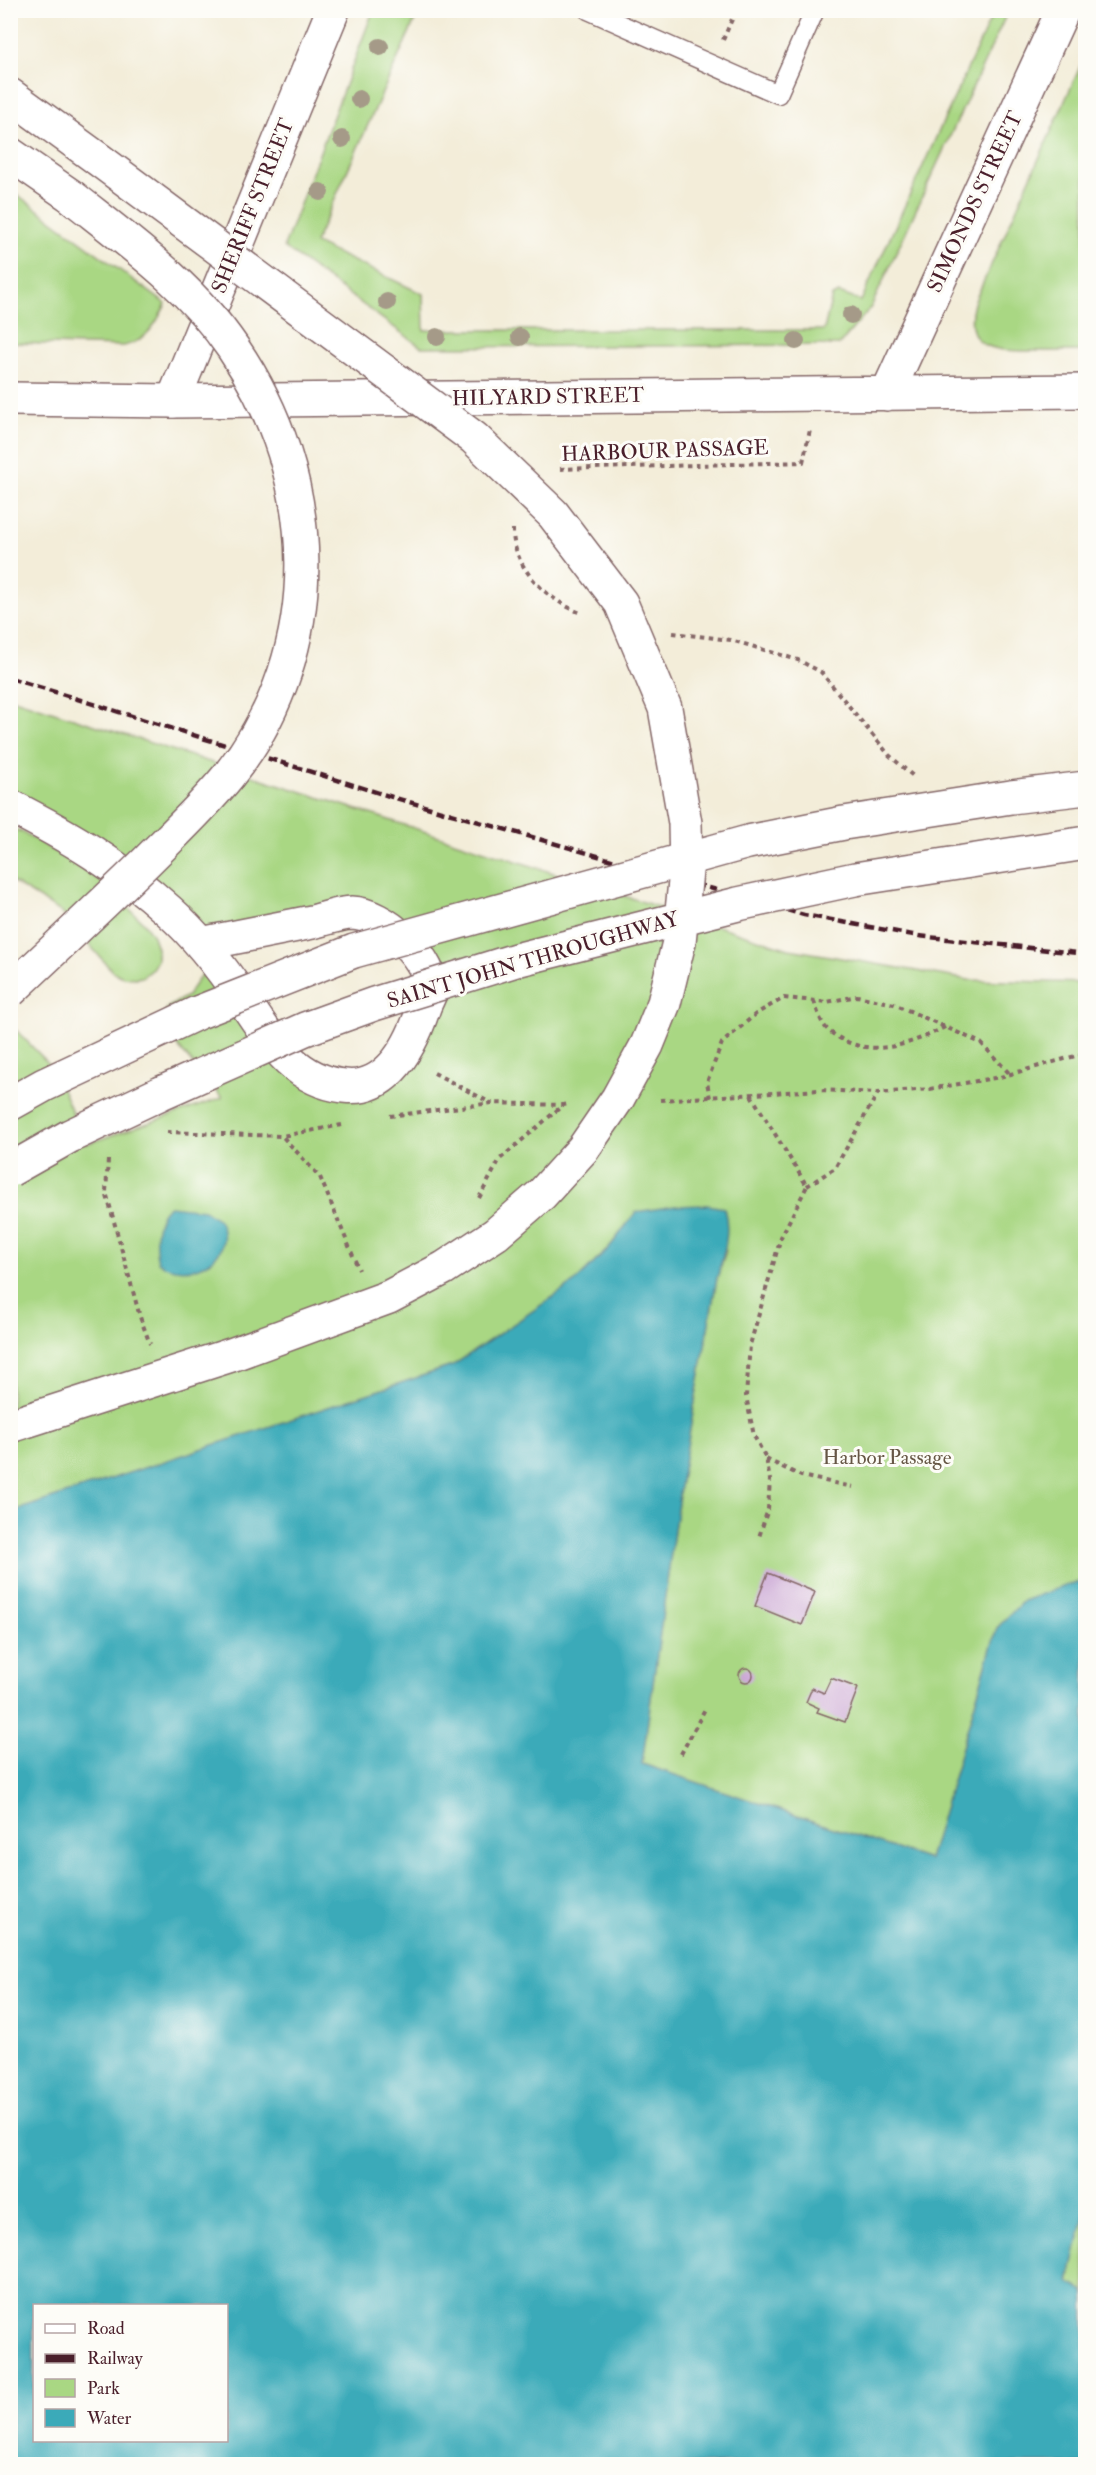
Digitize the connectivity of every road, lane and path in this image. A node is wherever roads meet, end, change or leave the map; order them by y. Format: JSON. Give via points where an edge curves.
{"nodes":[{"id":1,"x":333,"y":10,"type":"edge"},
{"id":2,"x":588,"y":10,"type":"edge"},
{"id":3,"x":815,"y":10,"type":"edge"},
{"id":4,"x":1063,"y":10,"type":"edge"},
{"id":5,"x":10,"y":95,"type":"edge"},
{"id":6,"x":10,"y":154,"type":"edge"},
{"id":7,"x":1086,"y":392,"type":"edge"},
{"id":8,"x":818,"y":394,"type":"junction"},
{"id":9,"x":886,"y":394,"type":"junction"},
{"id":10,"x":10,"y":399,"type":"edge"},
{"id":11,"x":173,"y":401,"type":"junction"},
{"id":12,"x":552,"y":470,"type":"dead end"},
{"id":13,"x":514,"y":522,"type":"dead end"},
{"id":14,"x":588,"y":616,"type":"dead end"},
{"id":15,"x":668,"y":632,"type":"dead end"},
{"id":16,"x":919,"y":781,"type":"dead end"},
{"id":17,"x":1086,"y":788,"type":"edge"},
{"id":18,"x":10,"y":806,"type":"edge"},
{"id":19,"x":1086,"y":843,"type":"edge"},
{"id":20,"x":201,"y":944,"type":"junction"},
{"id":21,"x":10,"y":992,"type":"edge"},
{"id":22,"x":813,"y":1001,"type":"junction"},
{"id":23,"x":945,"y":1027,"type":"junction"},
{"id":24,"x":402,"y":1057,"type":"junction"},
{"id":25,"x":1010,"y":1074,"type":"dead end"},
{"id":26,"x":878,"y":1093,"type":"dead end"},
{"id":27,"x":751,"y":1095,"type":"dead end"},
{"id":28,"x":710,"y":1098,"type":"dead end"},
{"id":29,"x":492,"y":1103,"type":"junction"},
{"id":30,"x":10,"y":1104,"type":"edge"},
{"id":31,"x":563,"y":1105,"type":"dead end"},
{"id":32,"x":384,"y":1117,"type":"dead end"},
{"id":33,"x":350,"y":1123,"type":"dead end"},
{"id":34,"x":155,"y":1132,"type":"dead end"},
{"id":35,"x":282,"y":1136,"type":"junction"},
{"id":36,"x":109,"y":1156,"type":"dead end"},
{"id":37,"x":10,"y":1170,"type":"edge"},
{"id":38,"x":807,"y":1186,"type":"junction"},
{"id":39,"x":360,"y":1273,"type":"dead end"},
{"id":40,"x":151,"y":1346,"type":"dead end"},
{"id":41,"x":10,"y":1426,"type":"edge"},
{"id":42,"x":766,"y":1459,"type":"junction"},
{"id":43,"x":853,"y":1487,"type":"dead end"},
{"id":44,"x":759,"y":1537,"type":"dead end"},
{"id":45,"x":705,"y":1709,"type":"dead end"},
{"id":46,"x":681,"y":1754,"type":"dead end"}],
"edges":[{"from":1,"to":11,"type":"main road","name":"SHERIFF STREET"},
{"from":2,"to":3,"type":"lane","via":[[778,94]]},
{"from":4,"to":9,"type":"main road","name":"SIMONDS STREET"},
{"from":5,"to":41,"type":"main road","bridge":true,"via":[[474,438],[553,514],[621,603],[665,708],[686,823],[679,942],[664,1003],[647,1045],[618,1098],[583,1149],[542,1194],[496,1234],[444,1269],[390,1297],[231,1355]]},
{"from":6,"to":21,"type":"main road","bridge":true,"via":[[157,264],[233,348],[262,397],[286,452],[304,562],[293,648],[278,690],[231,773],[202,807]]},
{"from":7,"to":9,"type":"main road","name":"HILYARD STREET"},
{"from":8,"to":9,"type":"main road","name":"HILYARD STREET"},
{"from":8,"to":11,"type":"main road","name":"HILYARD STREET"},
{"from":8,"to":12,"type":"path","name":"HARBOUR PASSAGE","via":[[803,462]]},
{"from":10,"to":11,"type":"main road","name":"HILYARD STREET"},
{"from":13,"to":14,"type":"path","via":[[513,538],[519,560],[534,580]]},
{"from":15,"to":16,"type":"path","via":[[731,640],[798,660],[821,672],[889,754]]},
{"from":17,"to":30,"type":"main road","bridge":true,"via":[[1011,796],[748,842],[354,951],[197,1013]]},
{"from":18,"to":20,"type":"main road","via":[[104,858],[170,912]]},
{"from":19,"to":37,"type":"main road","name":"SAINT JOHN THROUGHWAY","bridge":true,"via":[[855,879],[738,903],[516,960],[305,1029],[70,1136]]},
{"from":20,"to":24,"type":"main road","via":[[268,1039],[303,1072],[332,1085],[357,1088],[384,1076]]},
{"from":20,"to":24,"type":"main road","via":[[353,913],[388,926],[421,957],[431,987]]},
{"from":22,"to":23,"type":"path","via":[[857,996],[894,1004]]},
{"from":22,"to":23,"type":"path","via":[[826,1029],[854,1046],[886,1049],[919,1041]]},
{"from":22,"to":28,"type":"path","via":[[784,998],[757,1013],[722,1043],[707,1082]]},
{"from":23,"to":25,"type":"path","via":[[981,1043]]},
{"from":24,"to":29,"type":"path"},
{"from":26,"to":38,"type":"path","via":[[835,1168]]},
{"from":27,"to":38,"type":"path"},
{"from":29,"to":31,"type":"path"},
{"from":29,"to":32,"type":"path"},
{"from":33,"to":35,"type":"path"},
{"from":34,"to":35,"type":"path"},
{"from":35,"to":39,"type":"path","via":[[320,1177]]},
{"from":36,"to":40,"type":"path","via":[[106,1192]]},
{"from":38,"to":42,"type":"path","via":[[781,1237],[750,1345],[746,1396],[754,1436]]},
{"from":42,"to":43,"type":"path","via":[[801,1476]]},
{"from":42,"to":44,"type":"path","via":[[770,1494]]},
{"from":45,"to":46,"type":"path"}]}
